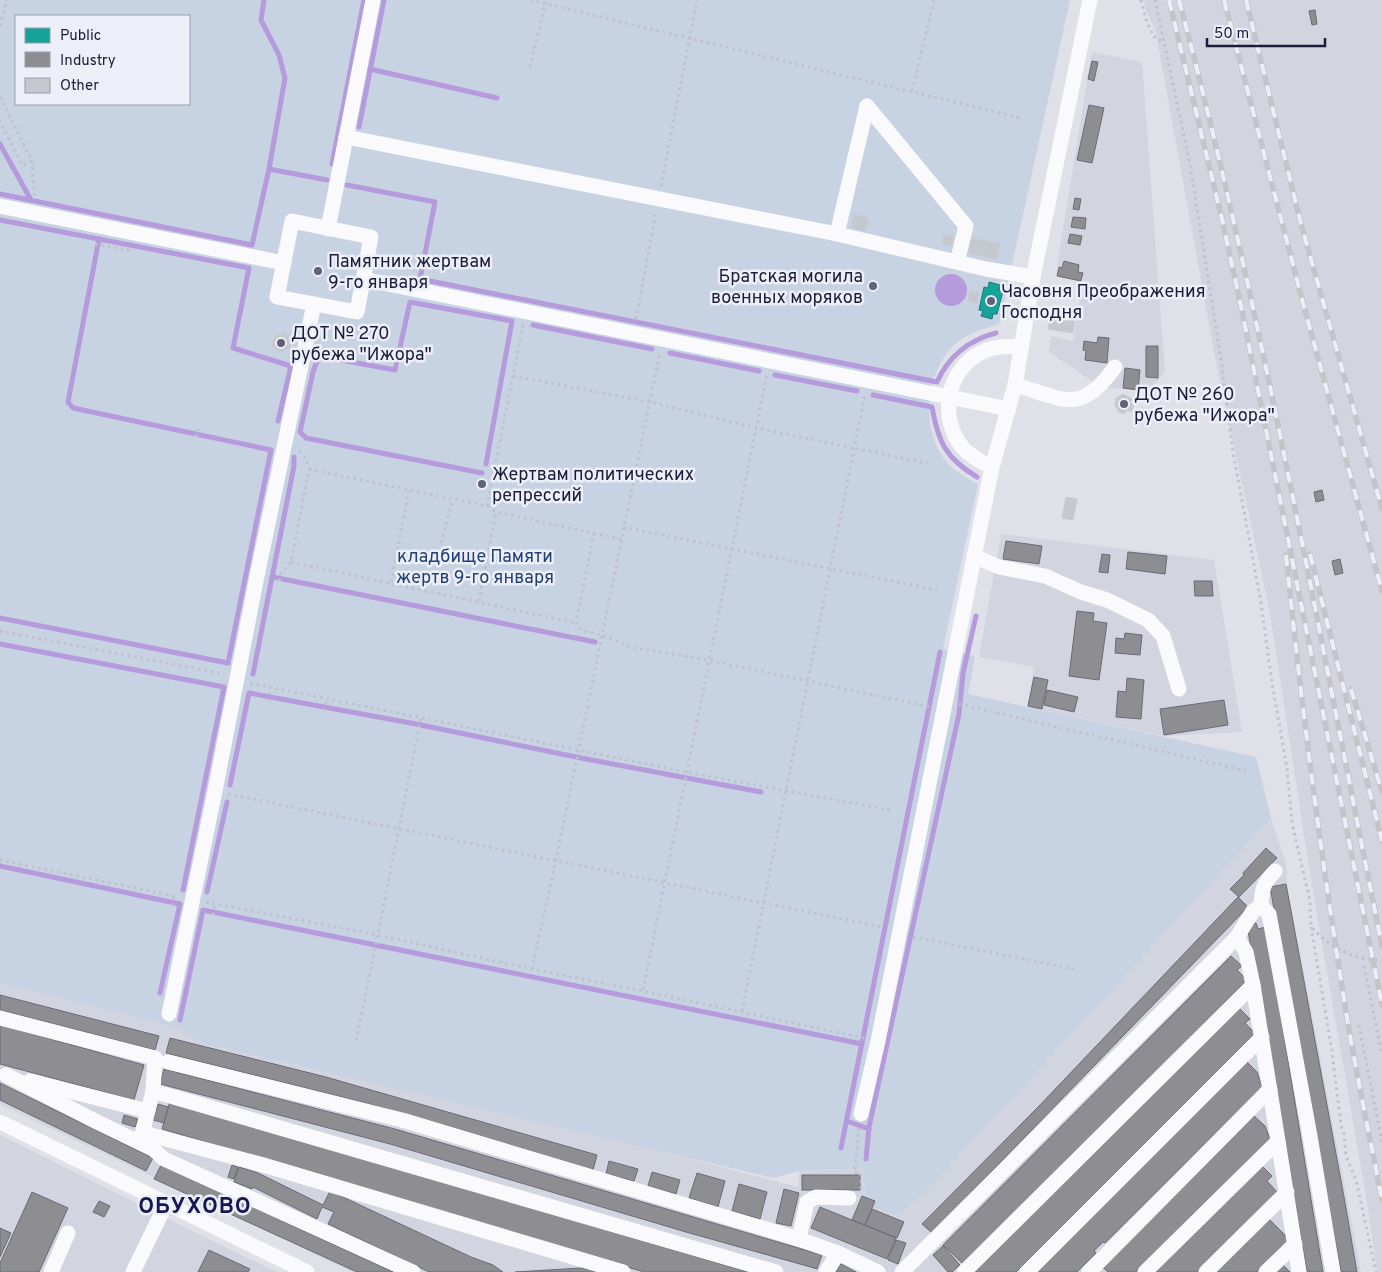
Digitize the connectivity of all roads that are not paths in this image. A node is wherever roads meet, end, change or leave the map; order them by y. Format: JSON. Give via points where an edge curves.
{"nodes":[{"id":1,"x":374,"y":0,"type":"edge"},
{"id":2,"x":1090,"y":0,"type":"edge"},
{"id":3,"x":346,"y":137,"type":"junction"},
{"id":4,"x":0,"y":206,"type":"edge"},
{"id":5,"x":328,"y":229,"type":"junction"},
{"id":6,"x":838,"y":234,"type":"junction"},
{"id":7,"x":958,"y":262,"type":"junction"},
{"id":8,"x":284,"y":263,"type":"junction"},
{"id":9,"x":1033,"y":277,"type":"junction"},
{"id":10,"x":363,"y":279,"type":"junction"},
{"id":11,"x":314,"y":304,"type":"junction"},
{"id":12,"x":1020,"y":347,"type":"junction"},
{"id":13,"x":1115,"y":367,"type":"dead end"},
{"id":14,"x":1015,"y":385,"type":"junction"},
{"id":15,"x":949,"y":397,"type":"junction"},
{"id":16,"x":1009,"y":409,"type":"junction"},
{"id":17,"x":992,"y":467,"type":"junction"},
{"id":18,"x":974,"y":556,"type":"junction"},
{"id":19,"x":1179,"y":689,"type":"dead end"},
{"id":20,"x":1275,"y":871,"type":"dead end"},
{"id":21,"x":1261,"y":906,"type":"junction"},
{"id":22,"x":1237,"y":937,"type":"junction"},
{"id":23,"x":1253,"y":985,"type":"junction"},
{"id":24,"x":170,"y":1014,"type":"dead end"},
{"id":25,"x":0,"y":1018,"type":"edge"},
{"id":26,"x":1262,"y":1037,"type":"junction"},
{"id":27,"x":168,"y":1062,"type":"dead end"},
{"id":28,"x":3,"y":1074,"type":"edge"},
{"id":29,"x":1270,"y":1089,"type":"junction"},
{"id":30,"x":154,"y":1090,"type":"junction"},
{"id":31,"x":148,"y":1111,"type":"junction"},
{"id":32,"x":0,"y":1122,"type":"edge"},
{"id":33,"x":860,"y":1122,"type":"road end"},
{"id":34,"x":142,"y":1138,"type":"junction"},
{"id":35,"x":1278,"y":1141,"type":"junction"},
{"id":36,"x":1287,"y":1192,"type":"junction"},
{"id":37,"x":849,"y":1198,"type":"road end"},
{"id":38,"x":166,"y":1204,"type":"junction"},
{"id":39,"x":68,"y":1233,"type":"dead end"},
{"id":40,"x":798,"y":1238,"type":"junction"},
{"id":41,"x":1295,"y":1244,"type":"junction"},
{"id":42,"x":838,"y":1253,"type":"junction"},
{"id":43,"x":51,"y":1272,"type":"edge"},
{"id":44,"x":133,"y":1272,"type":"edge"},
{"id":45,"x":307,"y":1272,"type":"edge"},
{"id":46,"x":413,"y":1272,"type":"edge"},
{"id":47,"x":623,"y":1272,"type":"edge"},
{"id":48,"x":776,"y":1272,"type":"edge"},
{"id":49,"x":826,"y":1272,"type":"edge"},
{"id":50,"x":878,"y":1272,"type":"edge"},
{"id":51,"x":902,"y":1272,"type":"edge"},
{"id":52,"x":964,"y":1272,"type":"edge"},
{"id":53,"x":1027,"y":1272,"type":"edge"},
{"id":54,"x":1089,"y":1272,"type":"edge"},
{"id":55,"x":1146,"y":1272,"type":"edge"},
{"id":56,"x":1206,"y":1272,"type":"edge"},
{"id":57,"x":1266,"y":1272,"type":"edge"},
{"id":58,"x":1299,"y":1272,"type":"edge"},
{"id":59,"x":1333,"y":1272,"type":"edge"}],
"edges":[{"from":1,"to":3,"type":"street"},
{"from":2,"to":9,"type":"street"},
{"from":3,"to":5,"type":"street"},
{"from":3,"to":6,"type":"street"},
{"from":4,"to":8,"type":"street"},
{"from":5,"to":8,"type":"street","via":[[292,222]]},
{"from":5,"to":10,"type":"street","via":[[371,237]]},
{"from":6,"to":7,"type":"street"},
{"from":6,"to":7,"type":"street","via":[[867,106],[966,226]]},
{"from":7,"to":9,"type":"street"},
{"from":8,"to":11,"type":"street","via":[[277,297]]},
{"from":9,"to":12,"type":"street"},
{"from":10,"to":11,"type":"street","via":[[357,312]]},
{"from":10,"to":15,"type":"street"},
{"from":11,"to":24,"type":"street"},
{"from":12,"to":14,"type":"street"},
{"from":12,"to":15,"type":"street","via":[[1001,346],[982,352],[966,363],[955,379]]},
{"from":13,"to":14,"type":"street","via":[[1096,391],[1074,400]]},
{"from":14,"to":16,"type":"street"},
{"from":15,"to":16,"type":"street"},
{"from":15,"to":17,"type":"street","via":[[949,420],[957,440],[972,457]]},
{"from":16,"to":17,"type":"street"},
{"from":17,"to":18,"type":"street"},
{"from":18,"to":19,"type":"street","via":[[999,567],[1045,576],[1148,620],[1163,636]]},
{"from":18,"to":33,"type":"street"},
{"from":20,"to":21,"type":"street","via":[[1264,883]]},
{"from":21,"to":22,"type":"street","via":[[1252,911]]},
{"from":21,"to":59,"type":"street","via":[[1269,914]]},
{"from":22,"to":23,"type":"street","via":[[1246,952]]},
{"from":22,"to":51,"type":"street"},
{"from":23,"to":26,"type":"street"},
{"from":23,"to":52,"type":"street"},
{"from":25,"to":30,"type":"street","via":[[155,1058]]},
{"from":26,"to":29,"type":"street"},
{"from":26,"to":53,"type":"street"},
{"from":27,"to":40,"type":"street","via":[[402,1120]]},
{"from":28,"to":31,"type":"street"},
{"from":28,"to":34,"type":"street","via":[[97,1122]]},
{"from":29,"to":35,"type":"street"},
{"from":29,"to":54,"type":"street"},
{"from":30,"to":31,"type":"street"},
{"from":30,"to":48,"type":"street"},
{"from":31,"to":34,"type":"street"},
{"from":32,"to":38,"type":"street"},
{"from":34,"to":46,"type":"street","via":[[164,1159]]},
{"from":34,"to":47,"type":"street","via":[[260,1164]]},
{"from":35,"to":36,"type":"street"},
{"from":35,"to":55,"type":"street"},
{"from":36,"to":41,"type":"street"},
{"from":36,"to":56,"type":"street"},
{"from":37,"to":40,"type":"street","via":[[816,1196],[807,1202]]},
{"from":38,"to":44,"type":"street"},
{"from":38,"to":45,"type":"street"},
{"from":39,"to":43,"type":"street"},
{"from":40,"to":42,"type":"street"},
{"from":41,"to":57,"type":"street"},
{"from":41,"to":58,"type":"street"},
{"from":42,"to":49,"type":"street"},
{"from":42,"to":50,"type":"street"}]}
